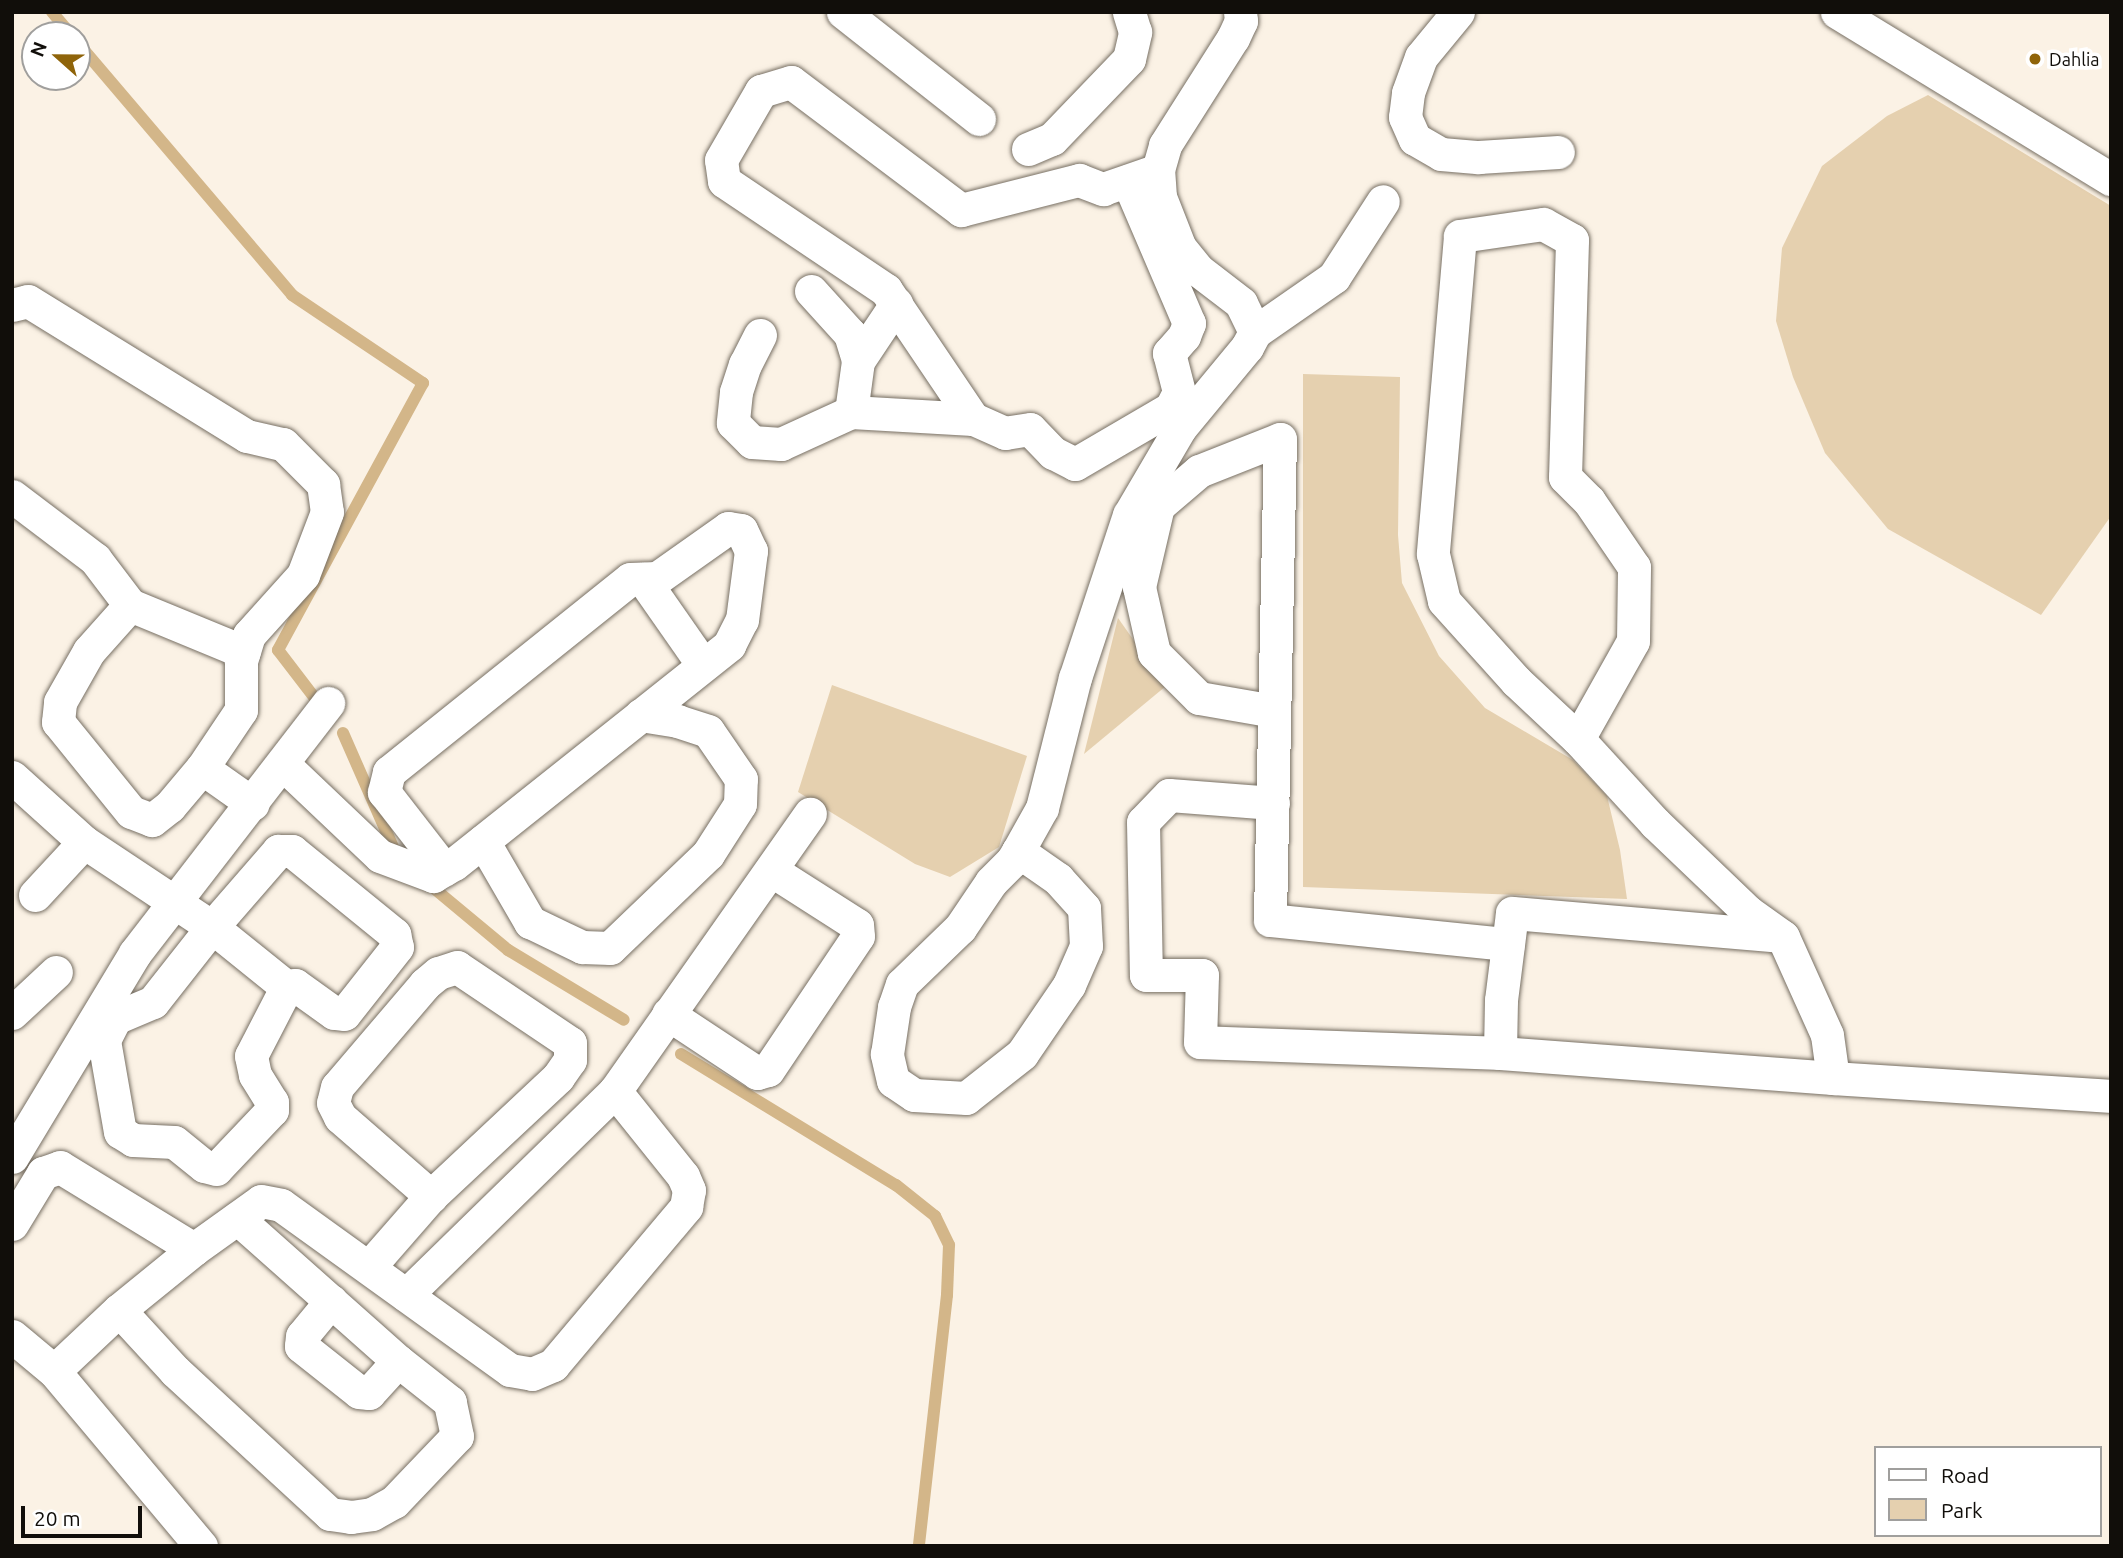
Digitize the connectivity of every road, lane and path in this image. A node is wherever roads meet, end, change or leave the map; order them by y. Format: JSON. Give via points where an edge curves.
{"nodes":[{"id":1,"x":843,"y":12,"type":"edge"},
{"id":2,"x":1129,"y":12,"type":"edge"},
{"id":3,"x":1240,"y":12,"type":"edge"},
{"id":4,"x":1458,"y":12,"type":"edge"},
{"id":5,"x":1837,"y":12,"type":"edge"},
{"id":6,"x":979,"y":119,"type":"dead end"},
{"id":7,"x":1028,"y":149,"type":"dead end"},
{"id":8,"x":1558,"y":152,"type":"dead end"},
{"id":9,"x":1143,"y":175,"type":"junction"},
{"id":10,"x":2111,"y":179,"type":"edge"},
{"id":11,"x":1383,"y":201,"type":"dead end"},
{"id":12,"x":1173,"y":258,"type":"junction"},
{"id":13,"x":811,"y":291,"type":"dead end"},
{"id":14,"x":896,"y":304,"type":"junction"},
{"id":15,"x":12,"y":305,"type":"edge"},
{"id":16,"x":1255,"y":332,"type":"junction"},
{"id":17,"x":760,"y":335,"type":"dead end"},
{"id":18,"x":858,"y":361,"type":"junction"},
{"id":19,"x":852,"y":412,"type":"junction"},
{"id":20,"x":973,"y":419,"type":"junction"},
{"id":21,"x":12,"y":496,"type":"edge"},
{"id":22,"x":643,"y":579,"type":"junction"},
{"id":23,"x":130,"y":605,"type":"junction"},
{"id":24,"x":244,"y":652,"type":"junction"},
{"id":25,"x":703,"y":665,"type":"junction"},
{"id":26,"x":328,"y":703,"type":"dead end"},
{"id":27,"x":1274,"y":712,"type":"junction"},
{"id":28,"x":640,"y":715,"type":"junction"},
{"id":29,"x":1578,"y":739,"type":"junction"},
{"id":30,"x":284,"y":765,"type":"junction"},
{"id":31,"x":202,"y":768,"type":"junction"},
{"id":32,"x":12,"y":776,"type":"edge"},
{"id":33,"x":1273,"y":803,"type":"junction"},
{"id":34,"x":253,"y":804,"type":"junction"},
{"id":35,"x":810,"y":814,"type":"dead end"},
{"id":36,"x":483,"y":841,"type":"junction"},
{"id":37,"x":84,"y":842,"type":"junction"},
{"id":38,"x":1018,"y":851,"type":"junction"},
{"id":39,"x":444,"y":869,"type":"junction"},
{"id":40,"x":771,"y":870,"type":"junction"},
{"id":41,"x":35,"y":895,"type":"dead end"},
{"id":42,"x":175,"y":901,"type":"junction"},
{"id":43,"x":212,"y":927,"type":"junction"},
{"id":44,"x":1783,"y":937,"type":"junction"},
{"id":45,"x":1508,"y":944,"type":"junction"},
{"id":46,"x":55,"y":972,"type":"dead end"},
{"id":47,"x":288,"y":988,"type":"junction"},
{"id":48,"x":12,"y":1013,"type":"edge"},
{"id":49,"x":668,"y":1014,"type":"junction"},
{"id":50,"x":1500,"y":1053,"type":"junction"},
{"id":51,"x":1833,"y":1078,"type":"junction"},
{"id":52,"x":615,"y":1091,"type":"junction"},
{"id":53,"x":2111,"y":1096,"type":"edge"},
{"id":54,"x":13,"y":1157,"type":"edge"},
{"id":55,"x":43,"y":1173,"type":"junction"},
{"id":56,"x":431,"y":1196,"type":"junction"},
{"id":57,"x":14,"y":1218,"type":"edge"},
{"id":58,"x":237,"y":1218,"type":"junction"},
{"id":59,"x":194,"y":1249,"type":"junction"},
{"id":60,"x":369,"y":1267,"type":"junction"},
{"id":61,"x":406,"y":1295,"type":"junction"},
{"id":62,"x":331,"y":1301,"type":"junction"},
{"id":63,"x":119,"y":1310,"type":"junction"},
{"id":64,"x":12,"y":1335,"type":"edge"},
{"id":65,"x":398,"y":1361,"type":"junction"},
{"id":66,"x":54,"y":1371,"type":"junction"},
{"id":67,"x":201,"y":1546,"type":"edge"}],
"edges":[{"from":1,"to":6,"type":"street"},
{"from":2,"to":7,"type":"street","via":[[1135,32],[1129,59],[1052,139]]},
{"from":3,"to":9,"type":"street","via":[[1233,38]]},
{"from":4,"to":8,"type":"street","via":[[1421,57],[1408,93],[1405,117],[1415,139],[1441,154],[1479,157]]},
{"from":5,"to":10,"type":"street"},
{"from":9,"to":12,"type":"street","via":[[1160,197]]},
{"from":9,"to":14,"type":"street","via":[[1102,189],[1079,180],[961,210],[791,82],[761,92],[721,160],[724,181],[886,289]]},
{"from":11,"to":16,"type":"street","via":[[1334,276]]},
{"from":12,"to":16,"type":"street","via":[[1198,270],[1241,303]]},
{"from":12,"to":20,"type":"street","via":[[1189,323],[1169,353],[1179,392],[1171,408],[1075,464],[1053,453],[1030,429],[1005,433]]},
{"from":13,"to":18,"type":"street","via":[[850,334]]},
{"from":14,"to":18,"type":"street"},
{"from":14,"to":20,"type":"street"},
{"from":15,"to":24,"type":"street","via":[[28,301],[247,436],[283,444],[323,484],[327,512],[303,575],[249,635]]},
{"from":16,"to":38,"type":"street","via":[[1180,428],[1129,515],[1075,678],[1042,808]]},
{"from":17,"to":19,"type":"street","via":[[739,383],[733,423],[752,442],[781,444]]},
{"from":18,"to":19,"type":"street"},
{"from":19,"to":20,"type":"street"},
{"from":21,"to":23,"type":"street","via":[[95,559]]},
{"from":22,"to":25,"type":"street"},
{"from":22,"to":25,"type":"street","via":[[657,578],[728,528],[741,530],[751,551],[742,620],[729,645]]},
{"from":22,"to":39,"type":"street","via":[[630,579],[389,772],[384,792]]},
{"from":23,"to":24,"type":"street"},
{"from":23,"to":31,"type":"street","via":[[89,651],[60,702],[58,722],[131,812],[152,820]]},
{"from":24,"to":31,"type":"street","via":[[241,710]]},
{"from":25,"to":28,"type":"street"},
{"from":26,"to":30,"type":"street"},
{"from":27,"to":27,"type":"street","via":[[1276,657],[1280,439],[1199,471],[1158,506],[1139,587],[1154,653],[1199,698]]},
{"from":27,"to":33,"type":"street"},
{"from":28,"to":36,"type":"street"},
{"from":28,"to":36,"type":"street","via":[[708,731],[741,779],[740,804],[708,854],[610,948],[582,947],[530,922]]},
{"from":29,"to":29,"type":"street","via":[[1516,681],[1444,601],[1433,554],[1460,236],[1544,224],[1572,240],[1565,477],[1589,500],[1634,567],[1633,641]]},
{"from":29,"to":44,"type":"street","via":[[1748,912]]},
{"from":30,"to":34,"type":"street"},
{"from":30,"to":39,"type":"street","via":[[380,856],[433,876]]},
{"from":31,"to":34,"type":"street"},
{"from":32,"to":37,"type":"street"},
{"from":33,"to":45,"type":"street","via":[[1270,920]]},
{"from":33,"to":50,"type":"street","via":[[1169,795],[1143,822],[1146,975],[1202,975],[1200,1042]]},
{"from":34,"to":42,"type":"street"},
{"from":35,"to":40,"type":"street"},
{"from":36,"to":39,"type":"street"},
{"from":37,"to":41,"type":"street"},
{"from":37,"to":42,"type":"street"},
{"from":38,"to":38,"type":"street","via":[[990,882],[960,928],[901,984],[887,1054],[893,1081],[914,1095],[966,1098],[1022,1054],[1069,985],[1086,947],[1084,908],[1058,879]]},
{"from":40,"to":49,"type":"street"},
{"from":40,"to":49,"type":"street","via":[[856,925],[859,936],[768,1070],[757,1073]]},
{"from":42,"to":43,"type":"street"},
{"from":42,"to":54,"type":"street","via":[[135,953]]},
{"from":43,"to":47,"type":"street"},
{"from":43,"to":47,"type":"street","via":[[278,851],[292,851],[394,934],[397,947],[344,1014],[334,1013],[295,985]]},
{"from":43,"to":47,"type":"street","via":[[153,1002],[115,1018],[104,1040],[120,1132],[133,1140],[174,1142],[204,1166],[216,1169],[272,1110],[251,1056]]},
{"from":44,"to":45,"type":"street","via":[[1512,913]]},
{"from":44,"to":51,"type":"street","via":[[1827,1035]]},
{"from":45,"to":50,"type":"street"},
{"from":46,"to":48,"type":"street"},
{"from":49,"to":52,"type":"street"},
{"from":50,"to":51,"type":"street"},
{"from":51,"to":53,"type":"street"},
{"from":52,"to":61,"type":"street"},
{"from":52,"to":61,"type":"street","via":[[682,1176],[689,1190],[686,1207],[554,1365],[532,1374],[510,1370]]},
{"from":54,"to":55,"type":"street"},
{"from":55,"to":57,"type":"street"},
{"from":55,"to":59,"type":"street","via":[[60,1167]]},
{"from":56,"to":56,"type":"street","via":[[558,1077],[570,1060],[569,1043],[457,967],[438,973],[425,984],[337,1087],[333,1103],[340,1117]]},
{"from":56,"to":60,"type":"street"},
{"from":58,"to":59,"type":"street"},
{"from":58,"to":60,"type":"street","via":[[261,1201],[281,1205]]},
{"from":58,"to":62,"type":"street"},
{"from":59,"to":63,"type":"street"},
{"from":60,"to":61,"type":"street"},
{"from":62,"to":65,"type":"street"},
{"from":62,"to":65,"type":"street","via":[[302,1336],[301,1346],[359,1392],[369,1392]]},
{"from":63,"to":65,"type":"street","via":[[176,1371],[330,1514],[372,1514],[394,1502],[457,1436],[450,1402]]},
{"from":63,"to":66,"type":"street"},
{"from":64,"to":66,"type":"street"},
{"from":66,"to":67,"type":"street"}]}
